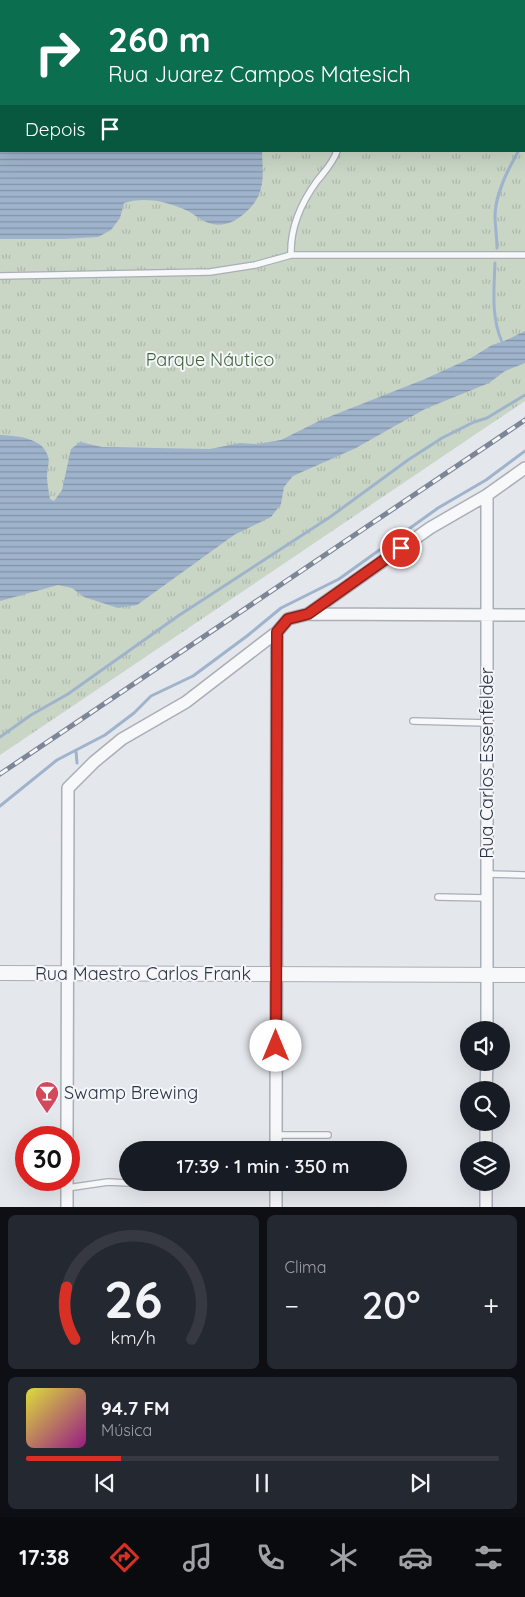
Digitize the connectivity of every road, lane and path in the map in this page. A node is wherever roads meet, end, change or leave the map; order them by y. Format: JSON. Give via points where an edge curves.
{"nodes":[{"id":1,"x":337,"y":152,"type":"edge"},
{"id":2,"x":292,"y":255,"type":"junction"},
{"id":3,"x":525,"y":255,"type":"edge"},
{"id":4,"x":0,"y":276,"type":"edge"},
{"id":5,"x":525,"y":468,"type":"edge"},
{"id":6,"x":488,"y":495,"type":"junction"},
{"id":7,"x":308,"y":614,"type":"junction"},
{"id":8,"x":487,"y":615,"type":"junction"},
{"id":9,"x":525,"y":615,"type":"edge"},
{"id":10,"x":277,"y":632,"type":"junction"},
{"id":11,"x":413,"y":720,"type":"dead end"},
{"id":12,"x":487,"y":723,"type":"junction"},
{"id":13,"x":487,"y":874,"type":"junction"},
{"id":14,"x":525,"y":875,"type":"edge"},
{"id":15,"x":438,"y":897,"type":"dead end"},
{"id":16,"x":487,"y":898,"type":"junction"},
{"id":17,"x":0,"y":974,"type":"edge"},
{"id":18,"x":67,"y":974,"type":"junction"},
{"id":19,"x":276,"y":974,"type":"junction"},
{"id":20,"x":487,"y":975,"type":"junction"},
{"id":21,"x":525,"y":975,"type":"edge"},
{"id":22,"x":487,"y":1021,"type":"edge"},
{"id":23,"x":67,"y":1126,"type":"edge"},
{"id":24,"x":276,"y":1135,"type":"junction"},
{"id":25,"x":328,"y":1135,"type":"dead end"},
{"id":26,"x":276,"y":1141,"type":"edge"},
{"id":27,"x":80,"y":1183,"type":"edge"},
{"id":28,"x":119,"y":1183,"type":"edge"},
{"id":29,"x":67,"y":1191,"type":"edge"},
{"id":30,"x":276,"y":1191,"type":"edge"},
{"id":31,"x":486,"y":1191,"type":"edge"},
{"id":32,"x":67,"y":1207,"type":"edge"},
{"id":33,"x":276,"y":1207,"type":"edge"},
{"id":34,"x":486,"y":1207,"type":"edge"}],
"edges":[{"from":1,"to":2,"type":"lane","via":[[297,216],[291,242]]},
{"from":2,"to":3,"type":"lane"},
{"from":2,"to":4,"type":"lane","via":[[210,272]]},
{"from":5,"to":6,"type":"street"},
{"from":6,"to":7,"type":"street","via":[[430,528]]},
{"from":6,"to":8,"type":"street","name":"Rua Carlos Essenfelder"},
{"from":7,"to":8,"type":"street"},
{"from":7,"to":10,"type":"street","via":[[288,619]]},
{"from":8,"to":9,"type":"street"},
{"from":8,"to":12,"type":"street","name":"Rua Carlos Essenfelder"},
{"from":10,"to":18,"type":"street","via":[[186,702],[122,739],[68,788]]},
{"from":10,"to":19,"type":"street"},
{"from":11,"to":12,"type":"lane"},
{"from":12,"to":13,"type":"street","name":"Rua Carlos Essenfelder"},
{"from":13,"to":14,"type":"lane"},
{"from":13,"to":16,"type":"street","name":"Rua Carlos Essenfelder"},
{"from":15,"to":16,"type":"lane"},
{"from":16,"to":20,"type":"street","name":"Rua Carlos Essenfelder"},
{"from":17,"to":18,"type":"street","name":"Rua Maestro Carlos Frank"},
{"from":18,"to":19,"type":"street","name":"Rua Maestro Carlos Frank"},
{"from":18,"to":23,"type":"street"},
{"from":19,"to":20,"type":"street","name":"Rua Maestro Carlos Frank"},
{"from":19,"to":24,"type":"street"},
{"from":20,"to":21,"type":"street","name":"Rua Maestro Carlos Frank"},
{"from":20,"to":22,"type":"street","name":"Rua Carlos Essenfelder"},
{"from":24,"to":25,"type":"lane"},
{"from":24,"to":26,"type":"street"},
{"from":27,"to":28,"type":"lane"},
{"from":29,"to":32,"type":"street"},
{"from":30,"to":33,"type":"street"},
{"from":31,"to":34,"type":"street"}]}
